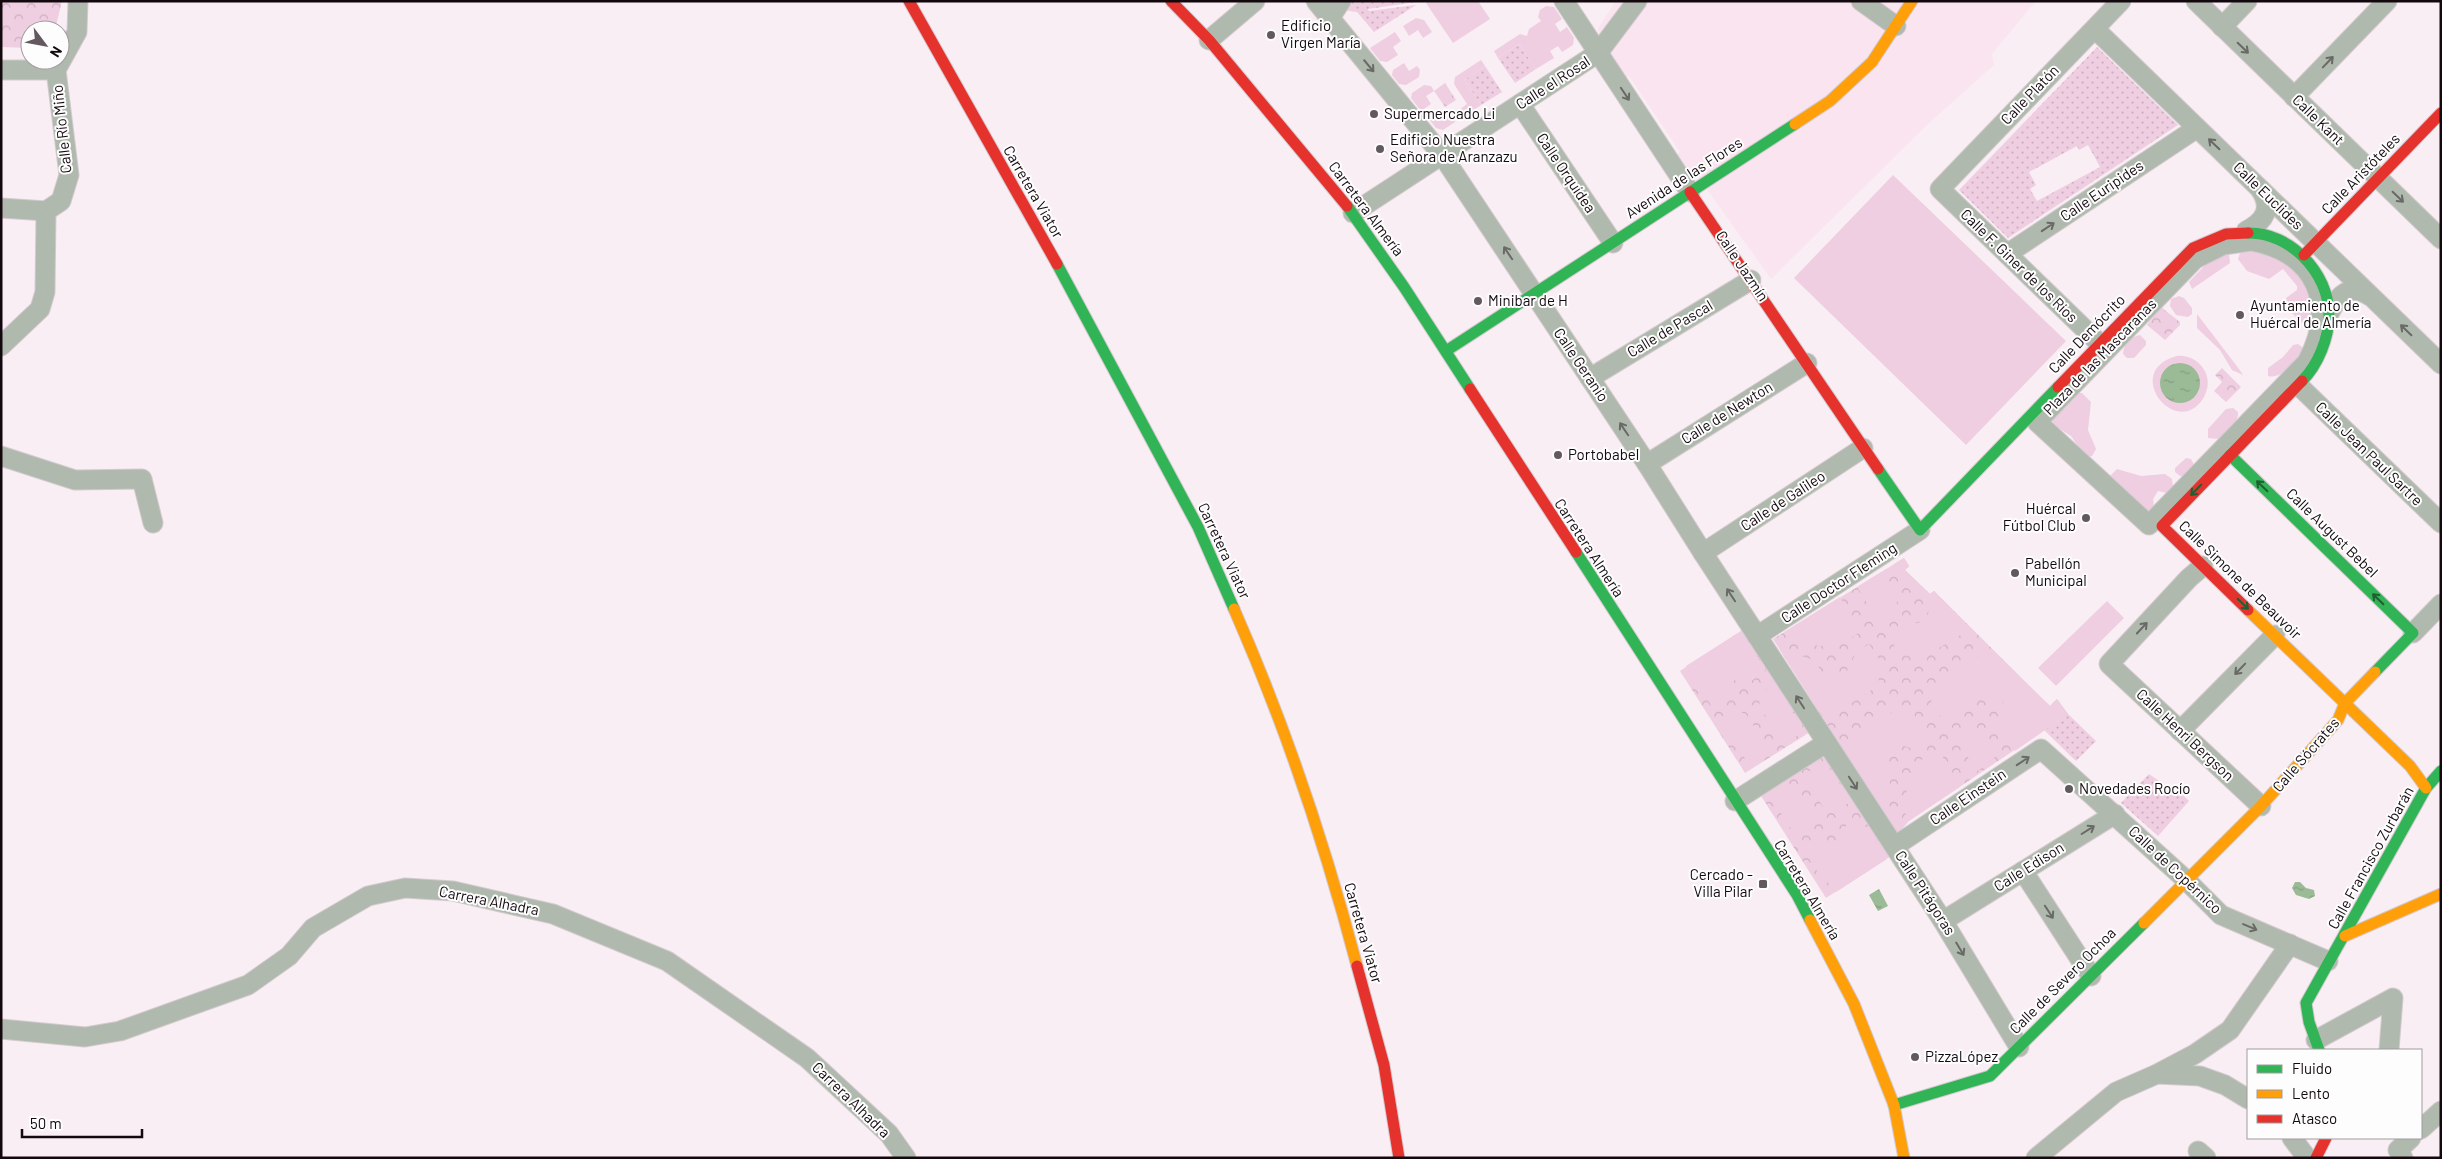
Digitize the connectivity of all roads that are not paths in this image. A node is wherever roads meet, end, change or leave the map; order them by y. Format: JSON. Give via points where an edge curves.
{"nodes":[{"id":1,"x":78,"y":1,"type":"edge"},
{"id":2,"x":909,"y":1,"type":"edge"},
{"id":3,"x":1171,"y":1,"type":"edge"},
{"id":4,"x":1255,"y":1,"type":"edge"},
{"id":5,"x":1316,"y":1,"type":"edge"},
{"id":6,"x":1341,"y":1,"type":"edge"},
{"id":7,"x":1564,"y":1,"type":"edge"},
{"id":8,"x":1637,"y":1,"type":"edge"},
{"id":9,"x":1862,"y":1,"type":"edge"},
{"id":10,"x":1912,"y":1,"type":"edge"},
{"id":11,"x":2121,"y":1,"type":"edge"},
{"id":12,"x":2196,"y":1,"type":"edge"},
{"id":13,"x":2248,"y":1,"type":"edge"},
{"id":14,"x":2387,"y":1,"type":"edge"},
{"id":15,"x":1330,"y":18,"type":"junction"},
{"id":16,"x":1896,"y":26,"type":"junction"},
{"id":17,"x":2222,"y":27,"type":"junction"},
{"id":18,"x":2095,"y":29,"type":"junction"},
{"id":19,"x":1209,"y":40,"type":"junction"},
{"id":20,"x":70,"y":45,"type":"edge"},
{"id":21,"x":1598,"y":53,"type":"junction"},
{"id":22,"x":1,"y":70,"type":"edge"},
{"id":23,"x":20,"y":70,"type":"edge"},
{"id":24,"x":56,"y":70,"type":"edge"},
{"id":25,"x":2294,"y":97,"type":"junction"},
{"id":26,"x":1520,"y":104,"type":"junction"},
{"id":27,"x":2441,"y":113,"type":"edge"},
{"id":28,"x":2197,"y":128,"type":"junction"},
{"id":29,"x":1442,"y":154,"type":"junction"},
{"id":30,"x":2378,"y":178,"type":"junction"},
{"id":31,"x":2258,"y":186,"type":"junction"},
{"id":32,"x":1940,"y":189,"type":"joint"},
{"id":33,"x":1690,"y":192,"type":"junction"},
{"id":34,"x":54,"y":206,"type":"junction"},
{"id":35,"x":1,"y":208,"type":"edge"},
{"id":36,"x":1353,"y":213,"type":"junction"},
{"id":37,"x":2246,"y":231,"type":"junction"},
{"id":38,"x":2441,"y":239,"type":"edge"},
{"id":39,"x":1613,"y":243,"type":"junction"},
{"id":40,"x":2310,"y":249,"type":"junction"},
{"id":41,"x":2007,"y":254,"type":"junction"},
{"id":42,"x":1751,"y":280,"type":"junction"},
{"id":43,"x":2316,"y":285,"type":"joint"},
{"id":44,"x":1535,"y":293,"type":"junction"},
{"id":45,"x":2373,"y":298,"type":"junction"},
{"id":46,"x":2330,"y":312,"type":"junction"},
{"id":47,"x":2099,"y":343,"type":"junction"},
{"id":48,"x":1,"y":346,"type":"edge"},
{"id":49,"x":1446,"y":351,"type":"junction"},
{"id":50,"x":1807,"y":363,"type":"junction"},
{"id":51,"x":2441,"y":364,"type":"edge"},
{"id":52,"x":1590,"y":378,"type":"junction"},
{"id":53,"x":2298,"y":385,"type":"junction"},
{"id":54,"x":1864,"y":448,"type":"junction"},
{"id":55,"x":2230,"y":455,"type":"junction"},
{"id":56,"x":1,"y":456,"type":"edge"},
{"id":57,"x":1647,"y":464,"type":"junction"},
{"id":58,"x":153,"y":523,"type":"dead end"},
{"id":59,"x":2441,"y":523,"type":"edge"},
{"id":60,"x":1920,"y":530,"type":"junction"},
{"id":61,"x":1703,"y":553,"type":"junction"},
{"id":62,"x":2203,"y":566,"type":"junction"},
{"id":63,"x":2441,"y":604,"type":"edge"},
{"id":64,"x":2414,"y":633,"type":"junction"},
{"id":65,"x":2275,"y":635,"type":"junction"},
{"id":66,"x":1757,"y":636,"type":"junction"},
{"id":67,"x":2345,"y":703,"type":"junction"},
{"id":68,"x":2180,"y":731,"type":"junction"},
{"id":69,"x":1826,"y":743,"type":"junction"},
{"id":70,"x":2041,"y":749,"type":"joint"},
{"id":71,"x":2441,"y":771,"type":"edge"},
{"id":72,"x":2426,"y":788,"type":"junction"},
{"id":73,"x":1735,"y":801,"type":"junction"},
{"id":74,"x":2261,"y":806,"type":"junction"},
{"id":75,"x":2114,"y":814,"type":"junction"},
{"id":76,"x":1895,"y":846,"type":"junction"},
{"id":77,"x":2023,"y":871,"type":"junction"},
{"id":78,"x":2185,"y":879,"type":"junction"},
{"id":79,"x":2441,"y":894,"type":"edge"},
{"id":80,"x":1943,"y":921,"type":"junction"},
{"id":81,"x":2345,"y":936,"type":"junction"},
{"id":82,"x":2290,"y":944,"type":"junction"},
{"id":83,"x":2328,"y":961,"type":"junction"},
{"id":84,"x":2091,"y":976,"type":"junction"},
{"id":85,"x":1,"y":1029,"type":"edge"},
{"id":86,"x":2317,"y":1045,"type":"edge"},
{"id":87,"x":2019,"y":1047,"type":"junction"},
{"id":88,"x":2389,"y":1049,"type":"edge"},
{"id":89,"x":2157,"y":1074,"type":"junction"},
{"id":90,"x":2247,"y":1098,"type":"edge"},
{"id":91,"x":1894,"y":1104,"type":"junction"},
{"id":92,"x":2441,"y":1111,"type":"edge"},
{"id":93,"x":2422,"y":1128,"type":"edge"},
{"id":94,"x":2293,"y":1139,"type":"edge"},
{"id":95,"x":2326,"y":1139,"type":"edge"},
{"id":96,"x":2410,"y":1139,"type":"edge"},
{"id":97,"x":906,"y":1158,"type":"edge"},
{"id":98,"x":1399,"y":1158,"type":"edge"},
{"id":99,"x":1904,"y":1158,"type":"edge"},
{"id":100,"x":2036,"y":1158,"type":"edge"},
{"id":101,"x":2307,"y":1158,"type":"edge"},
{"id":102,"x":2316,"y":1158,"type":"edge"},
{"id":103,"x":2403,"y":1158,"type":"edge"}],
"edges":[{"from":1,"to":20,"type":"street","name":"Calle Río Miño","via":[[77,32]]},
{"from":2,"to":98,"type":"street","name":"Carretera Viator","via":[[1064,276],[1198,527],[1266,681],[1314,814],[1355,957],[1384,1065]]},
{"from":3,"to":19,"type":"street","name":"Carretera Almería"},
{"from":4,"to":19,"type":"street"},
{"from":5,"to":15,"type":"street","name":"Calle Geranio"},
{"from":6,"to":15,"type":"street"},
{"from":7,"to":21,"type":"street","name":"Calle Jazmín"},
{"from":8,"to":21,"type":"street","name":"Calle el Rosal"},
{"from":9,"to":16,"type":"street"},
{"from":10,"to":16,"type":"street","name":"Avenida de las Flores"},
{"from":11,"to":18,"type":"street","name":"Calle Platón"},
{"from":12,"to":17,"type":"street","name":"Calle Kant"},
{"from":13,"to":17,"type":"street"},
{"from":25,"to":14,"type":"street","one_way":true},
{"from":15,"to":29,"type":"street","name":"Calle Geranio","one_way":true},
{"from":16,"to":33,"type":"street","name":"Avenida de las Flores","via":[[1872,62],[1830,101]]},
{"from":17,"to":25,"type":"street","name":"Calle Kant","one_way":true},
{"from":18,"to":28,"type":"street","name":"Calle Euclides"},
{"from":18,"to":32,"type":"street","name":"Calle Platón"},
{"from":19,"to":36,"type":"street","name":"Carretera Almería"},
{"from":21,"to":26,"type":"street","name":"Calle el Rosal"},
{"from":21,"to":33,"type":"street","name":"Calle Jazmín","one_way":true},
{"from":22,"to":23,"type":"street"},
{"from":24,"to":34,"type":"street","name":"Calle Río Miño","via":[[69,174]]},
{"from":25,"to":30,"type":"street","name":"Calle Kant"},
{"from":26,"to":29,"type":"street","name":"Calle el Rosal"},
{"from":26,"to":39,"type":"street","name":"Calle Orquídea"},
{"from":27,"to":30,"type":"street","name":"Calle Aristóteles"},
{"from":31,"to":28,"type":"street","name":"Calle Euclides","one_way":true},
{"from":41,"to":28,"type":"street","name":"Calle Euripides","one_way":true},
{"from":29,"to":36,"type":"street","name":"Calle el Rosal"},
{"from":44,"to":29,"type":"street","name":"Calle Geranio","one_way":true},
{"from":30,"to":38,"type":"street","name":"Calle Kant","one_way":true},
{"from":30,"to":40,"type":"street","name":"Calle Aristóteles"},
{"from":31,"to":37,"type":"street","via":[[2267,201],[2266,214],[2257,225]]},
{"from":31,"to":40,"type":"street","name":"Calle Euclides"},
{"from":32,"to":41,"type":"street","name":"Calle F. Giner de los Ríos"},
{"from":33,"to":39,"type":"street","name":"Avenida de las Flores"},
{"from":33,"to":42,"type":"street","name":"Calle Jazmín"},
{"from":34,"to":35,"type":"street"},
{"from":34,"to":48,"type":"street","name":"Calle Río Miño","via":[[40,310]]},
{"from":36,"to":49,"type":"street","name":"Carretera Almería"},
{"from":37,"to":40,"type":"street","name":"Calle Demócrito","via":[[2274,236]]},
{"from":37,"to":47,"type":"street","name":"Calle Demócrito","via":[[2218,235],[2193,248]]},
{"from":39,"to":44,"type":"street","name":"Avenida de las Flores"},
{"from":40,"to":45,"type":"street","name":"Calle Euclides"},
{"from":40,"to":46,"type":"street","name":"Calle Demócrito"},
{"from":41,"to":47,"type":"street","name":"Calle F. Giner de los Ríos"},
{"from":42,"to":50,"type":"street","name":"Calle Jazmín"},
{"from":42,"to":52,"type":"street","name":"Calle de Pascal"},
{"from":43,"to":43,"type":"street","name":"Plaza de las Mascaranas","via":[[2321,320],[2316,343],[2307,362],[2148,525],[2037,422],[2195,259],[2214,248],[2251,241],[2270,245],[2295,258],[2310,273]]},
{"from":44,"to":49,"type":"street","name":"Avenida de las Flores"},
{"from":44,"to":52,"type":"street","name":"Calle Geranio"},
{"from":45,"to":46,"type":"street","via":[[2359,290],[2345,292],[2335,300]]},
{"from":51,"to":45,"type":"street","name":"Calle Euclides","one_way":true},
{"from":46,"to":53,"type":"street","via":[[2322,353]]},
{"from":47,"to":60,"type":"street","name":"Calle Demócrito"},
{"from":49,"to":73,"type":"street","name":"Carretera Almería"},
{"from":50,"to":54,"type":"street","name":"Calle Jazmín"},
{"from":50,"to":57,"type":"street","name":"Calle de Newton"},
{"from":57,"to":52,"type":"street","name":"Calle Geranio","one_way":true},
{"from":53,"to":55,"type":"street"},
{"from":53,"to":59,"type":"street","name":"Calle Jean Paul Sartre"},
{"from":54,"to":60,"type":"street","name":"Calle Jazmín"},
{"from":54,"to":61,"type":"street","name":"Calle de Galileo"},
{"from":55,"to":62,"type":"street","name":"Calle Simone de Beauvoir","one_way":true,"via":[[2162,526]]},
{"from":64,"to":55,"type":"street","name":"Calle August Bebel","one_way":true},
{"from":56,"to":58,"type":"street","via":[[75,480],[142,479]]},
{"from":57,"to":61,"type":"street","name":"Calle Geranio"},
{"from":60,"to":66,"type":"street","name":"Calle Doctor Fleming"},
{"from":66,"to":61,"type":"street","name":"Calle Geranio","one_way":true},
{"from":62,"to":65,"type":"street","name":"Calle Simone de Beauvoir","one_way":true},
{"from":68,"to":62,"type":"street","name":"Calle Henri Bergson","one_way":true,"via":[[2109,664]]},
{"from":63,"to":64,"type":"street","name":"Calle Sócrates"},
{"from":64,"to":67,"type":"street","name":"Calle Sócrates"},
{"from":65,"to":67,"type":"street","name":"Calle Simone de Beauvoir"},
{"from":65,"to":68,"type":"street","one_way":true},
{"from":69,"to":66,"type":"street","name":"Calle Geranio","one_way":true},
{"from":67,"to":72,"type":"street","name":"Calle Simone de Beauvoir","via":[[2410,766]]},
{"from":67,"to":74,"type":"street","name":"Calle Sócrates","via":[[2338,720]]},
{"from":68,"to":74,"type":"street","name":"Calle Henri Bergson"},
{"from":69,"to":73,"type":"street"},
{"from":69,"to":76,"type":"street","name":"Calle Pitágoras","one_way":true},
{"from":70,"to":75,"type":"street","name":"Calle de Copérnico"},
{"from":76,"to":70,"type":"street","name":"Calle Einstein","one_way":true},
{"from":71,"to":72,"type":"street","name":"Calle Francisco Zurbarán"},
{"from":72,"to":81,"type":"street","name":"Calle Francisco Zurbarán"},
{"from":73,"to":91,"type":"street","name":"Carretera Almería","via":[[1796,895],[1854,1004]]},
{"from":74,"to":78,"type":"street","name":"Calle Sócrates"},
{"from":77,"to":75,"type":"street","name":"Calle Edison","one_way":true},
{"from":75,"to":78,"type":"street","name":"Calle de Copérnico"},
{"from":76,"to":80,"type":"street","name":"Calle Pitágoras"},
{"from":77,"to":80,"type":"street","name":"Calle Edison"},
{"from":77,"to":84,"type":"street","one_way":true},
{"from":78,"to":82,"type":"street","name":"Calle de Copérnico","one_way":true,"via":[[2221,915]]},
{"from":78,"to":84,"type":"street","name":"Calle de Severo Ochoa"},
{"from":79,"to":81,"type":"street"},
{"from":80,"to":87,"type":"street","name":"Calle Pitágoras","one_way":true},
{"from":81,"to":83,"type":"street","name":"Calle Francisco Zurbarán"},
{"from":82,"to":83,"type":"street","name":"Calle de Copérnico"},
{"from":82,"to":89,"type":"street","via":[[2230,1030]]},
{"from":83,"to":86,"type":"street","name":"Calle Francisco Zurbarán","via":[[2306,1003]]},
{"from":84,"to":87,"type":"street","name":"Calle de Severo Ochoa"},
{"from":85,"to":97,"type":"street","name":"Carrera Alhadra","via":[[85,1037],[120,1031],[248,985],[289,956],[312,928],[368,896],[405,888],[453,891],[553,914],[668,962],[807,1058],[889,1134]]},
{"from":86,"to":88,"type":"street","via":[[2393,998]]},
{"from":87,"to":91,"type":"street","name":"Calle de Severo Ochoa","via":[[1990,1076]]},
{"from":89,"to":90,"type":"street","via":[[2200,1076]]},
{"from":89,"to":100,"type":"street","via":[[2116,1092]]},
{"from":91,"to":99,"type":"street","name":"Carretera Almería"},
{"from":92,"to":93,"type":"street"},
{"from":94,"to":101,"type":"street"},
{"from":95,"to":102,"type":"street"},
{"from":96,"to":103,"type":"street","via":[[2398,1150]]}]}
